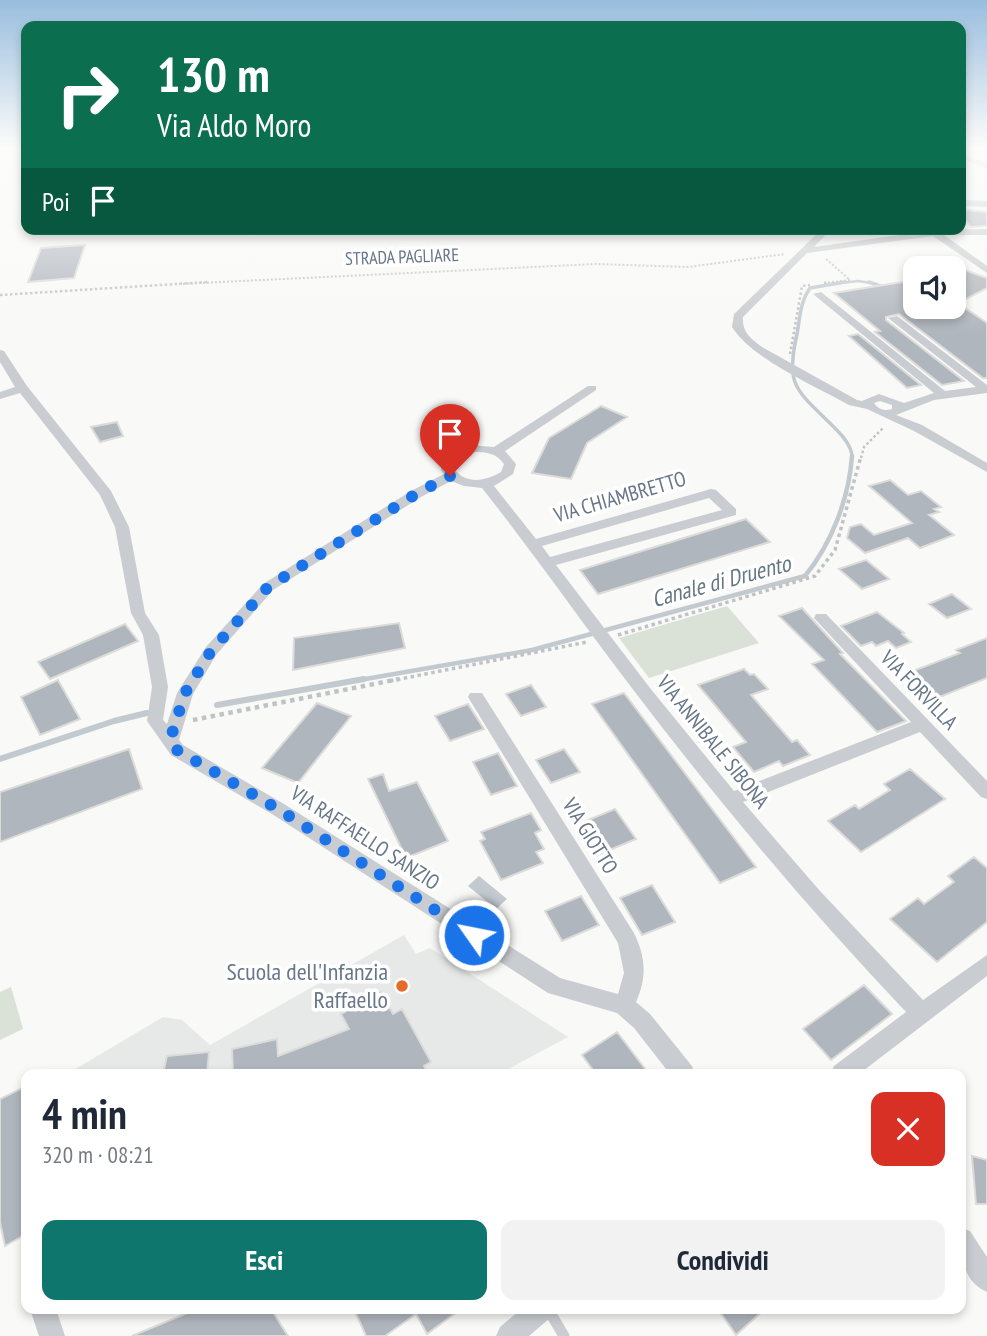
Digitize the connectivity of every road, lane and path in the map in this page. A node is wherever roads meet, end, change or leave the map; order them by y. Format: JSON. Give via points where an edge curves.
{"nodes":[{"id":1,"x":966,"y":232,"type":"edge"},
{"id":2,"x":987,"y":232,"type":"edge"},
{"id":3,"x":822,"y":235,"type":"edge"},
{"id":4,"x":921,"y":235,"type":"edge"},
{"id":5,"x":938,"y":235,"type":"edge"},
{"id":6,"x":810,"y":251,"type":"junction"},
{"id":7,"x":987,"y":270,"type":"edge"},
{"id":8,"x":818,"y":294,"type":"dead end"},
{"id":9,"x":0,"y":295,"type":"edge"},
{"id":10,"x":893,"y":317,"type":"dead end"},
{"id":11,"x":3,"y":364,"type":"edge"},
{"id":12,"x":22,"y":388,"type":"junction"},
{"id":13,"x":592,"y":388,"type":"dead end"},
{"id":14,"x":987,"y":390,"type":"edge"},
{"id":15,"x":942,"y":394,"type":"junction"},
{"id":16,"x":0,"y":396,"type":"edge"},
{"id":17,"x":922,"y":398,"type":"junction"},
{"id":18,"x":874,"y":400,"type":"junction"},
{"id":19,"x":895,"y":411,"type":"junction"},
{"id":20,"x":496,"y":451,"type":"junction"},
{"id":21,"x":987,"y":468,"type":"edge"},
{"id":22,"x":450,"y":476,"type":"junction"},
{"id":23,"x":486,"y":484,"type":"junction"},
{"id":24,"x":535,"y":544,"type":"junction"},
{"id":25,"x":549,"y":562,"type":"junction"},
{"id":26,"x":821,"y":618,"type":"dead end"},
{"id":27,"x":476,"y":697,"type":"dead end"},
{"id":28,"x":924,"y":724,"type":"junction"},
{"id":29,"x":170,"y":740,"type":"junction"},
{"id":30,"x":987,"y":792,"type":"edge"},
{"id":31,"x":730,"y":800,"type":"junction"},
{"id":32,"x":987,"y":964,"type":"edge"},
{"id":33,"x":624,"y":1005,"type":"junction"},
{"id":34,"x":922,"y":1014,"type":"junction"},
{"id":35,"x":680,"y":1069,"type":"edge"},
{"id":36,"x":852,"y":1069,"type":"edge"},
{"id":37,"x":966,"y":1248,"type":"edge"},
{"id":38,"x":987,"y":1279,"type":"edge"},
{"id":39,"x":45,"y":1314,"type":"edge"},
{"id":40,"x":535,"y":1314,"type":"edge"},
{"id":41,"x":551,"y":1314,"type":"edge"},
{"id":42,"x":512,"y":1335,"type":"edge"},
{"id":43,"x":52,"y":1336,"type":"edge"},
{"id":44,"x":564,"y":1336,"type":"edge"}],
"edges":[{"from":1,"to":2,"type":"street"},
{"from":3,"to":6,"type":"street"},
{"from":4,"to":6,"type":"street"},
{"from":5,"to":7,"type":"street"},
{"from":6,"to":9,"type":"path","name":"STRADA PAGLIARE","via":[[688,267],[577,265],[349,274]]},
{"from":6,"to":18,"type":"street","via":[[738,316],[737,327],[744,338],[779,361],[853,403]]},
{"from":8,"to":15,"type":"street"},
{"from":10,"to":14,"type":"street"},
{"from":11,"to":12,"type":"street","name":"VIA RAFFAELLO SANZIO"},
{"from":12,"to":16,"type":"street"},
{"from":12,"to":29,"type":"street","name":"VIA RAFFAELLO SANZIO","via":[[106,494],[122,527],[138,613],[151,635],[160,687],[155,721]]},
{"from":13,"to":20,"type":"street"},
{"from":14,"to":15,"type":"street"},
{"from":15,"to":17,"type":"street"},
{"from":17,"to":18,"type":"street"},
{"from":17,"to":19,"type":"street"},
{"from":18,"to":19,"type":"street"},
{"from":18,"to":19,"type":"street","via":[[898,403]]},
{"from":19,"to":21,"type":"street"},
{"from":20,"to":22,"type":"street","via":[[472,448],[452,456],[445,469]]},
{"from":20,"to":23,"type":"street","via":[[508,459],[510,469],[502,479]]},
{"from":22,"to":23,"type":"street","via":[[465,484]]},
{"from":22,"to":29,"type":"street","via":[[268,587],[211,651],[185,693]]},
{"from":23,"to":24,"type":"street","name":"VIA ANNIBALE SIBONA"},
{"from":24,"to":25,"type":"street","name":"VIA ANNIBALE SIBONA"},
{"from":24,"to":25,"type":"street","name":"VIA CHIAMBRETTO","via":[[711,493],[731,512]]},
{"from":25,"to":31,"type":"street","name":"VIA ANNIBALE SIBONA"},
{"from":26,"to":28,"type":"street","name":"VIA FORVILLA"},
{"from":27,"to":33,"type":"street","name":"VIA GIOTTO","via":[[627,939],[637,965]]},
{"from":28,"to":30,"type":"street","name":"VIA FORVILLA"},
{"from":28,"to":31,"type":"street"},
{"from":29,"to":33,"type":"street","name":"VIA RAFFAELLO SANZIO","via":[[177,750],[555,986]]},
{"from":31,"to":34,"type":"street","name":"VIA ANNIBALE SIBONA","via":[[802,888]]},
{"from":32,"to":34,"type":"street"},
{"from":33,"to":35,"type":"street","name":"VIA RAFFAELLO SANZIO"},
{"from":34,"to":36,"type":"street"},
{"from":37,"to":38,"type":"street"},
{"from":39,"to":43,"type":"street"},
{"from":40,"to":42,"type":"street"},
{"from":41,"to":44,"type":"lane"}]}
